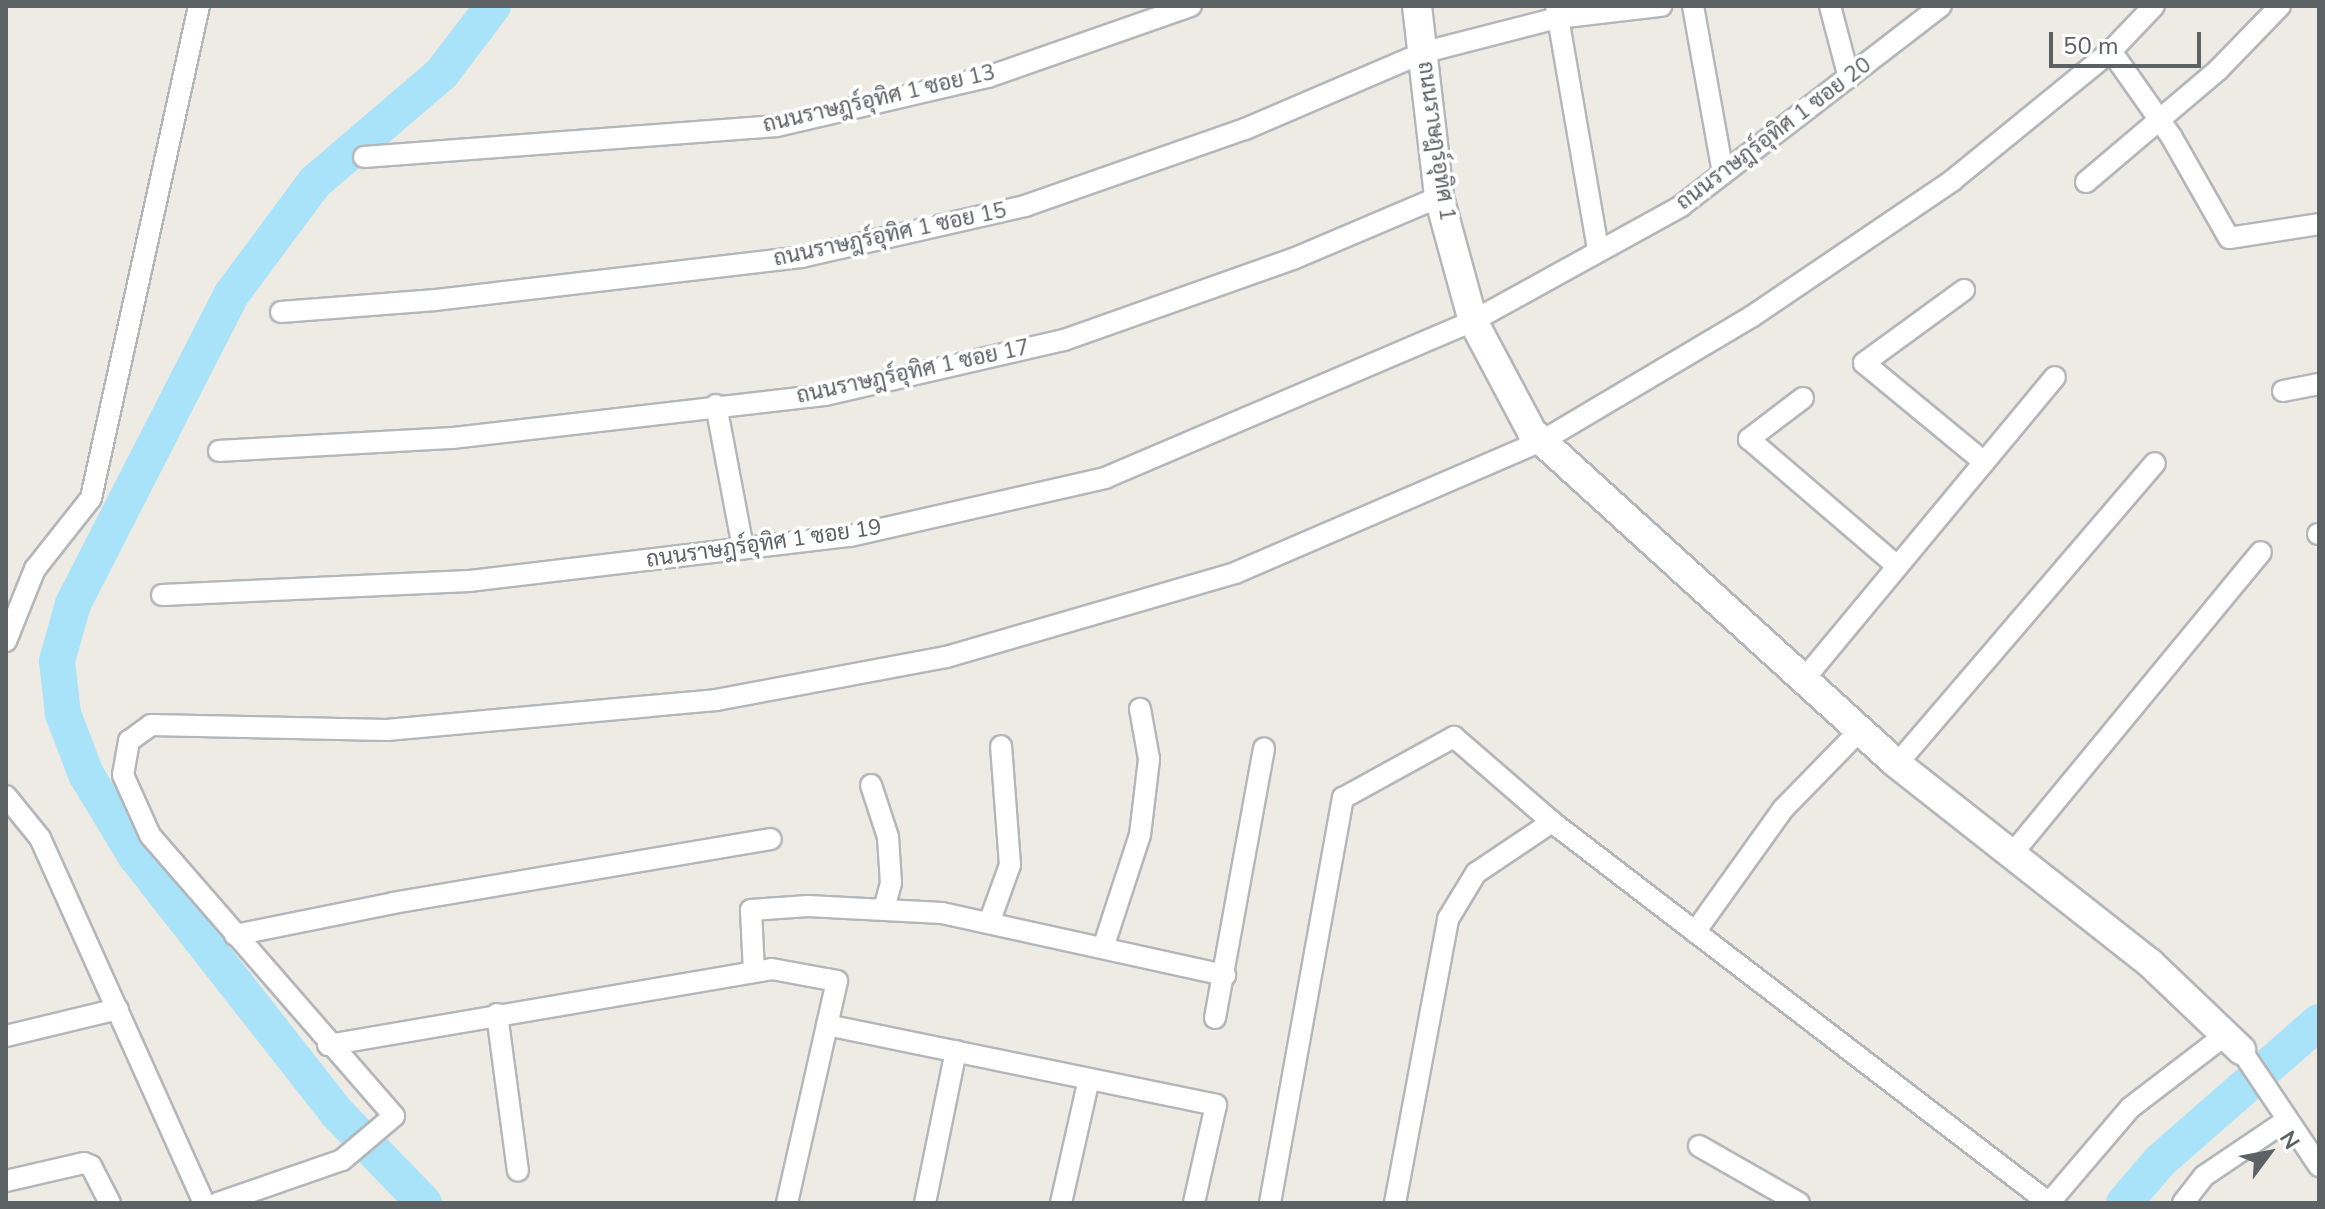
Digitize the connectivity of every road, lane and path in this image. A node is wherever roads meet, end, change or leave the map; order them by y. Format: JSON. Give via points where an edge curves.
{"nodes":[{"id":1,"x":199,"y":6,"type":"edge"},
{"id":2,"x":1191,"y":6,"type":"edge"},
{"id":3,"x":1417,"y":6,"type":"edge"},
{"id":4,"x":1661,"y":6,"type":"edge"},
{"id":5,"x":1693,"y":6,"type":"edge"},
{"id":6,"x":1830,"y":6,"type":"edge"},
{"id":7,"x":1941,"y":6,"type":"edge"},
{"id":8,"x":2154,"y":6,"type":"edge"},
{"id":9,"x":2280,"y":6,"type":"edge"},
{"id":10,"x":1556,"y":12,"type":"edge"},
{"id":11,"x":2111,"y":51,"type":"junction"},
{"id":12,"x":1425,"y":52,"type":"junction"},
{"id":13,"x":1849,"y":78,"type":"junction"},
{"id":14,"x":2158,"y":118,"type":"junction"},
{"id":15,"x":364,"y":157,"type":"dead end"},
{"id":16,"x":1723,"y":173,"type":"junction"},
{"id":17,"x":2086,"y":182,"type":"dead end"},
{"id":18,"x":1439,"y":197,"type":"junction"},
{"id":19,"x":2319,"y":224,"type":"edge"},
{"id":20,"x":1598,"y":249,"type":"junction"},
{"id":21,"x":1964,"y":290,"type":"dead end"},
{"id":22,"x":281,"y":312,"type":"dead end"},
{"id":23,"x":1473,"y":321,"type":"junction"},
{"id":24,"x":2055,"y":377,"type":"dead end"},
{"id":25,"x":2319,"y":384,"type":"edge"},
{"id":26,"x":2283,"y":391,"type":"dead end"},
{"id":27,"x":1803,"y":398,"type":"dead end"},
{"id":28,"x":716,"y":405,"type":"junction"},
{"id":29,"x":1542,"y":441,"type":"junction"},
{"id":30,"x":219,"y":451,"type":"dead end"},
{"id":31,"x":1983,"y":461,"type":"junction"},
{"id":32,"x":2155,"y":463,"type":"dead end"},
{"id":33,"x":743,"y":548,"type":"junction"},
{"id":34,"x":2261,"y":552,"type":"dead end"},
{"id":35,"x":1896,"y":565,"type":"junction"},
{"id":36,"x":162,"y":595,"type":"dead end"},
{"id":37,"x":6,"y":641,"type":"edge"},
{"id":38,"x":1805,"y":678,"type":"junction"},
{"id":39,"x":1140,"y":709,"type":"dead end"},
{"id":40,"x":1862,"y":728,"type":"junction"},
{"id":41,"x":1001,"y":746,"type":"dead end"},
{"id":42,"x":1264,"y":748,"type":"dead end"},
{"id":43,"x":1897,"y":764,"type":"junction"},
{"id":44,"x":871,"y":785,"type":"dead end"},
{"id":45,"x":8,"y":798,"type":"edge"},
{"id":46,"x":1552,"y":822,"type":"junction"},
{"id":47,"x":771,"y":839,"type":"dead end"},
{"id":48,"x":2012,"y":854,"type":"junction"},
{"id":49,"x":885,"y":906,"type":"junction"},
{"id":50,"x":989,"y":923,"type":"junction"},
{"id":51,"x":1695,"y":932,"type":"junction"},
{"id":52,"x":235,"y":935,"type":"junction"},
{"id":53,"x":1103,"y":948,"type":"junction"},
{"id":54,"x":754,"y":972,"type":"junction"},
{"id":55,"x":1225,"y":975,"type":"junction"},
{"id":56,"x":118,"y":1009,"type":"junction"},
{"id":57,"x":497,"y":1014,"type":"junction"},
{"id":58,"x":1215,"y":1018,"type":"dead end"},
{"id":59,"x":827,"y":1025,"type":"junction"},
{"id":60,"x":6,"y":1036,"type":"edge"},
{"id":61,"x":2233,"y":1042,"type":"junction"},
{"id":62,"x":328,"y":1045,"type":"junction"},
{"id":63,"x":956,"y":1051,"type":"junction"},
{"id":64,"x":1089,"y":1079,"type":"junction"},
{"id":65,"x":2287,"y":1120,"type":"junction"},
{"id":66,"x":1699,"y":1146,"type":"dead end"},
{"id":67,"x":2319,"y":1166,"type":"edge"},
{"id":68,"x":518,"y":1171,"type":"dead end"},
{"id":69,"x":6,"y":1181,"type":"edge"},
{"id":70,"x":110,"y":1203,"type":"edge"},
{"id":71,"x":204,"y":1203,"type":"edge"},
{"id":72,"x":218,"y":1203,"type":"edge"},
{"id":73,"x":787,"y":1203,"type":"edge"},
{"id":74,"x":925,"y":1203,"type":"edge"},
{"id":75,"x":1061,"y":1203,"type":"edge"},
{"id":76,"x":1194,"y":1203,"type":"edge"},
{"id":77,"x":1270,"y":1203,"type":"edge"},
{"id":78,"x":1395,"y":1203,"type":"edge"},
{"id":79,"x":1799,"y":1203,"type":"edge"},
{"id":80,"x":2049,"y":1203,"type":"edge"},
{"id":81,"x":2183,"y":1203,"type":"edge"}],
"edges":[{"from":1,"to":37,"type":"street","via":[[91,498],[35,569]]},
{"from":2,"to":15,"type":"street","name":"ถนนราษฎร์อุทิศ 1 ซอย 13","via":[[988,77],[777,126]]},
{"from":3,"to":12,"type":"street","name":"ถนนราษฎร์อุทิศ 1"},
{"from":4,"to":10,"type":"street","name":"ถนนราษฎร์อุทิศ 1 ซอย 15"},
{"from":5,"to":16,"type":"street"},
{"from":6,"to":13,"type":"street"},
{"from":7,"to":13,"type":"street","name":"ถนนราษฎร์อุทิศ 1 ซอย 20"},
{"from":8,"to":11,"type":"street"},
{"from":9,"to":14,"type":"street","via":[[2218,70]]},
{"from":10,"to":12,"type":"street","name":"ถนนราษฎร์อุทิศ 1 ซอย 15"},
{"from":10,"to":20,"type":"street"},
{"from":11,"to":14,"type":"street"},
{"from":11,"to":29,"type":"street","via":[[1953,180],[1751,317]]},
{"from":12,"to":18,"type":"street","name":"ถนนราษฎร์อุทิศ 1"},
{"from":12,"to":22,"type":"street","name":"ถนนราษฎร์อุทิศ 1 ซอย 15","via":[[1245,129],[1025,206],[801,257],[436,300]]},
{"from":13,"to":16,"type":"street","name":"ถนนราษฎร์อุทิศ 1 ซอย 20"},
{"from":14,"to":17,"type":"street"},
{"from":14,"to":19,"type":"street","via":[[2229,238]]},
{"from":16,"to":20,"type":"street","name":"ถนนราษฎร์อุทิศ 1 ซอย 20","via":[[1681,206]]},
{"from":18,"to":23,"type":"street","name":"ถนนราษฎร์อุทิศ 1"},
{"from":18,"to":28,"type":"street","name":"ถนนราษฎร์อุทิศ 1 ซอย 17","via":[[1293,259],[1064,340],[825,395]]},
{"from":20,"to":23,"type":"street","name":"ถนนราษฎร์อุทิศ 1 ซอย 20"},
{"from":21,"to":31,"type":"street","via":[[1864,363]]},
{"from":23,"to":29,"type":"street","name":"ถนนราษฎร์อุทิศ 1","via":[[1532,432]]},
{"from":23,"to":33,"type":"street","name":"ถนนราษฎร์อุทิศ 1 ซอย 19","via":[[1105,478],[850,536]]},
{"from":24,"to":31,"type":"street"},
{"from":25,"to":26,"type":"street"},
{"from":27,"to":35,"type":"street","via":[[1749,439]]},
{"from":28,"to":30,"type":"street","name":"ถนนราษฎร์อุทิศ 1 ซอย 17","via":[[453,438]]},
{"from":28,"to":33,"type":"street"},
{"from":29,"to":38,"type":"street","name":"ถนนราษฎร์อุทิศ 1"},
{"from":29,"to":52,"type":"street","via":[[1235,573],[946,657],[716,700],[387,730],[151,725],[129,741],[123,775],[150,835]]},
{"from":31,"to":35,"type":"street"},
{"from":32,"to":43,"type":"street"},
{"from":33,"to":36,"type":"street","name":"ถนนราษฎร์อุทิศ 1 ซอย 19","via":[[470,581]]},
{"from":34,"to":48,"type":"street"},
{"from":35,"to":38,"type":"street"},
{"from":38,"to":40,"type":"street","name":"ถนนราษฎร์อุทิศ 1"},
{"from":39,"to":53,"type":"street","via":[[1149,759],[1140,835]]},
{"from":40,"to":43,"type":"street","name":"ถนนราษฎร์อุทิศ 1"},
{"from":40,"to":51,"type":"street","via":[[1783,809]]},
{"from":41,"to":50,"type":"street","via":[[1010,865]]},
{"from":42,"to":55,"type":"street"},
{"from":43,"to":48,"type":"street","name":"ถนนราษฎร์อุทิศ 1"},
{"from":44,"to":49,"type":"street","via":[[888,837],[891,883]]},
{"from":45,"to":56,"type":"street","via":[[40,838]]},
{"from":46,"to":51,"type":"street"},
{"from":46,"to":77,"type":"street","via":[[1454,737],[1343,798]]},
{"from":46,"to":78,"type":"street","via":[[1476,873],[1448,919]]},
{"from":47,"to":52,"type":"street"},
{"from":48,"to":61,"type":"street","name":"ถนนราษฎร์อุทิศ 1","via":[[2150,963]]},
{"from":49,"to":50,"type":"street"},
{"from":49,"to":54,"type":"street","via":[[751,910]]},
{"from":50,"to":53,"type":"street"},
{"from":51,"to":80,"type":"street"},
{"from":52,"to":62,"type":"street"},
{"from":53,"to":55,"type":"street"},
{"from":54,"to":57,"type":"street"},
{"from":54,"to":59,"type":"street","via":[[772,969],[837,981]]},
{"from":55,"to":58,"type":"street"},
{"from":56,"to":60,"type":"street"},
{"from":56,"to":71,"type":"street"},
{"from":57,"to":62,"type":"street"},
{"from":57,"to":68,"type":"street"},
{"from":59,"to":63,"type":"street"},
{"from":59,"to":73,"type":"street"},
{"from":61,"to":65,"type":"street"},
{"from":61,"to":80,"type":"street","via":[[2130,1108]]},
{"from":62,"to":72,"type":"street","via":[[394,1116],[342,1160]]},
{"from":63,"to":64,"type":"street"},
{"from":63,"to":74,"type":"street"},
{"from":64,"to":75,"type":"street"},
{"from":64,"to":76,"type":"street","via":[[1216,1105]]},
{"from":65,"to":67,"type":"street"},
{"from":65,"to":81,"type":"street","via":[[2204,1176]]},
{"from":66,"to":79,"type":"street"},
{"from":69,"to":70,"type":"street","via":[[84,1163],[91,1166]]}]}
